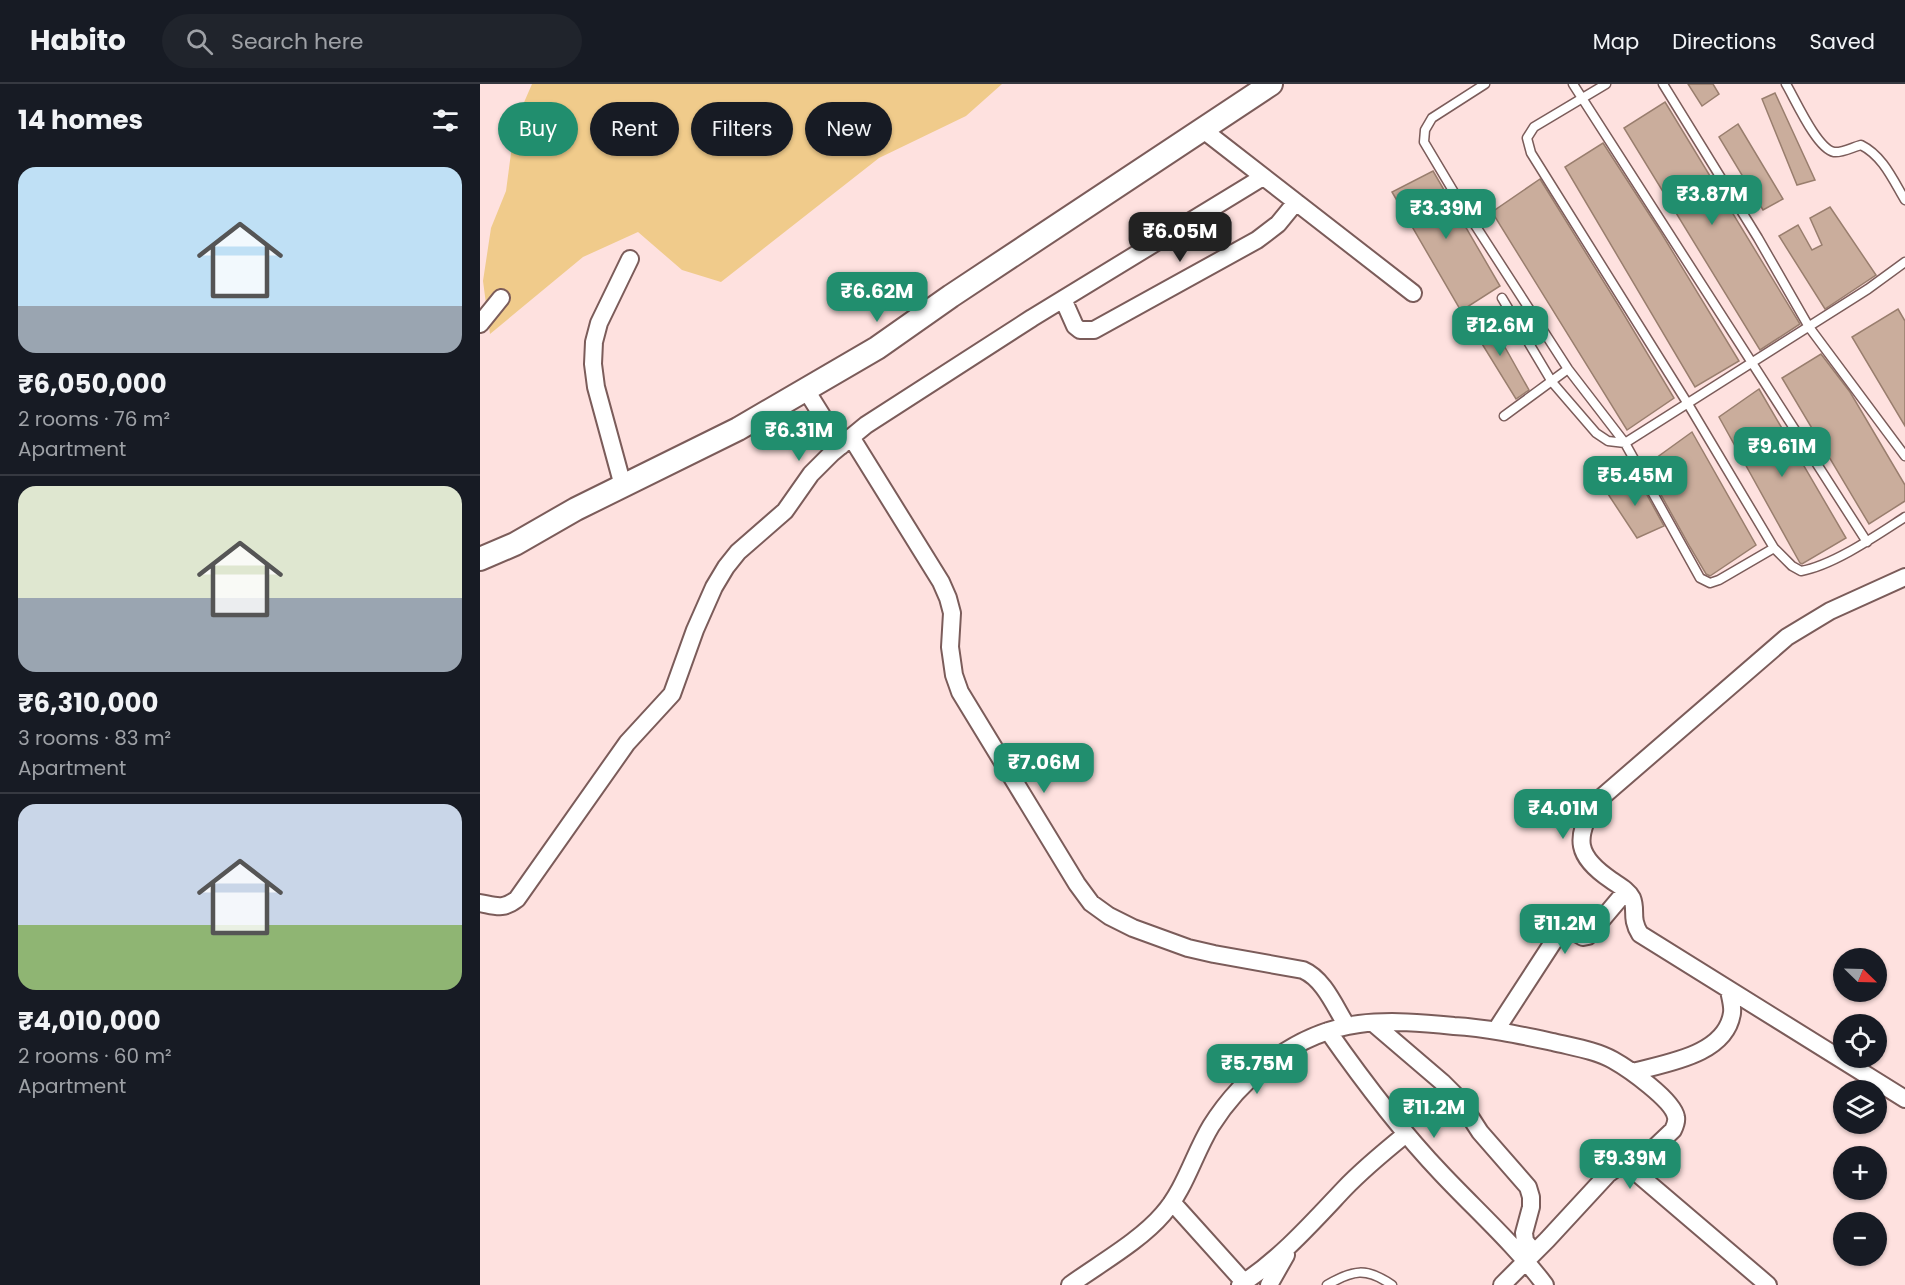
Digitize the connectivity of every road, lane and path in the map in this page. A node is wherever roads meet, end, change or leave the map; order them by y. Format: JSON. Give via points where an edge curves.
{"nodes":[{"id":1,"x":1271,"y":84,"type":"edge"},
{"id":2,"x":1485,"y":84,"type":"edge"},
{"id":3,"x":1573,"y":84,"type":"edge"},
{"id":4,"x":1606,"y":84,"type":"edge"},
{"id":5,"x":1663,"y":84,"type":"edge"},
{"id":6,"x":1786,"y":84,"type":"edge"},
{"id":7,"x":1583,"y":99,"type":"junction"},
{"id":8,"x":1202,"y":129,"type":"junction"},
{"id":9,"x":1263,"y":177,"type":"junction"},
{"id":10,"x":1905,"y":200,"type":"edge"},
{"id":11,"x":1296,"y":202,"type":"junction"},
{"id":12,"x":630,"y":259,"type":"dead end"},
{"id":13,"x":1905,"y":262,"type":"edge"},
{"id":14,"x":1413,"y":293,"type":"dead end"},
{"id":15,"x":501,"y":298,"type":"dead end"},
{"id":16,"x":1502,"y":298,"type":"dead end"},
{"id":17,"x":1064,"y":299,"type":"junction"},
{"id":18,"x":480,"y":324,"type":"edge"},
{"id":19,"x":1809,"y":327,"type":"junction"},
{"id":20,"x":1751,"y":363,"type":"junction"},
{"id":21,"x":1568,"y":369,"type":"junction"},
{"id":22,"x":1552,"y":382,"type":"junction"},
{"id":23,"x":806,"y":390,"type":"junction"},
{"id":24,"x":1688,"y":404,"type":"junction"},
{"id":25,"x":1504,"y":416,"type":"dead end"},
{"id":26,"x":846,"y":441,"type":"junction"},
{"id":27,"x":1625,"y":444,"type":"junction"},
{"id":28,"x":1905,"y":456,"type":"edge"},
{"id":29,"x":622,"y":486,"type":"junction"},
{"id":30,"x":1905,"y":517,"type":"edge"},
{"id":31,"x":1867,"y":542,"type":"junction"},
{"id":32,"x":1774,"y":548,"type":"junction"},
{"id":33,"x":480,"y":559,"type":"edge"},
{"id":34,"x":1905,"y":577,"type":"edge"},
{"id":35,"x":1626,"y":891,"type":"junction"},
{"id":36,"x":480,"y":903,"type":"edge"},
{"id":37,"x":1729,"y":990,"type":"junction"},
{"id":38,"x":1373,"y":1023,"type":"junction"},
{"id":39,"x":1347,"y":1026,"type":"junction"},
{"id":40,"x":1496,"y":1030,"type":"junction"},
{"id":41,"x":1328,"y":1031,"type":"junction"},
{"id":42,"x":1633,"y":1072,"type":"junction"},
{"id":43,"x":1905,"y":1099,"type":"edge"},
{"id":44,"x":1406,"y":1134,"type":"junction"},
{"id":45,"x":1632,"y":1169,"type":"junction"},
{"id":46,"x":1172,"y":1202,"type":"junction"},
{"id":47,"x":1294,"y":1242,"type":"junction"},
{"id":48,"x":1530,"y":1256,"type":"junction"},
{"id":49,"x":1242,"y":1284,"type":"edge"},
{"id":50,"x":1070,"y":1285,"type":"edge"},
{"id":51,"x":1269,"y":1285,"type":"edge"},
{"id":52,"x":1327,"y":1285,"type":"edge"},
{"id":53,"x":1392,"y":1285,"type":"edge"},
{"id":54,"x":1502,"y":1285,"type":"edge"},
{"id":55,"x":1545,"y":1285,"type":"edge"},
{"id":56,"x":1768,"y":1285,"type":"edge"}],
"edges":[{"from":1,"to":8,"type":"main road"},
{"from":2,"to":21,"type":"lane","via":[[1432,118],[1424,142]]},
{"from":3,"to":7,"type":"lane"},
{"from":4,"to":7,"type":"lane"},
{"from":5,"to":19,"type":"lane"},
{"from":6,"to":10,"type":"lane","via":[[1819,141],[1836,152],[1861,145],[1872,151]]},
{"from":7,"to":20,"type":"lane"},
{"from":7,"to":24,"type":"lane","via":[[1534,127],[1527,138],[1531,153]]},
{"from":8,"to":9,"type":"street"},
{"from":8,"to":23,"type":"main road","via":[[878,348]]},
{"from":9,"to":11,"type":"street"},
{"from":9,"to":17,"type":"street"},
{"from":11,"to":14,"type":"street"},
{"from":11,"to":17,"type":"street","via":[[1278,224],[1257,240],[1094,330],[1075,326]]},
{"from":12,"to":29,"type":"street","via":[[599,323],[593,364]]},
{"from":13,"to":19,"type":"lane"},
{"from":15,"to":18,"type":"street"},
{"from":16,"to":22,"type":"lane"},
{"from":17,"to":26,"type":"street"},
{"from":19,"to":20,"type":"lane"},
{"from":19,"to":28,"type":"lane"},
{"from":20,"to":24,"type":"lane"},
{"from":20,"to":31,"type":"lane"},
{"from":21,"to":22,"type":"lane"},
{"from":21,"to":27,"type":"lane"},
{"from":22,"to":25,"type":"lane"},
{"from":22,"to":27,"type":"lane","via":[[1596,433],[1608,441]]},
{"from":23,"to":26,"type":"street"},
{"from":23,"to":29,"type":"main road","via":[[738,429]]},
{"from":24,"to":27,"type":"lane"},
{"from":24,"to":32,"type":"lane"},
{"from":26,"to":36,"type":"street","via":[[811,474],[786,511],[726,567],[691,637],[672,693],[627,743],[517,899],[499,907]]},
{"from":26,"to":39,"type":"street","via":[[941,582],[952,613],[950,647],[960,692],[1091,903],[1133,928],[1177,944],[1312,974]]},
{"from":27,"to":32,"type":"lane","via":[[1700,578],[1710,583],[1719,580]]},
{"from":29,"to":33,"type":"main road"},
{"from":30,"to":31,"type":"lane"},
{"from":31,"to":32,"type":"lane","via":[[1801,571]]},
{"from":34,"to":35,"type":"street","via":[[1830,611],[1787,637],[1595,803],[1580,837],[1584,854],[1596,870]]},
{"from":35,"to":37,"type":"street","via":[[1632,899],[1633,917],[1640,934]]},
{"from":35,"to":40,"type":"street","via":[[1588,936],[1566,927],[1561,930]]},
{"from":37,"to":42,"type":"street","via":[[1732,1012],[1716,1041],[1686,1057]]},
{"from":37,"to":43,"type":"street"},
{"from":38,"to":39,"type":"street"},
{"from":38,"to":40,"type":"street"},
{"from":38,"to":48,"type":"street","via":[[1458,1098],[1480,1132],[1528,1187],[1532,1197],[1524,1233]]},
{"from":39,"to":41,"type":"street"},
{"from":40,"to":42,"type":"street","via":[[1583,1049]]},
{"from":41,"to":44,"type":"street"},
{"from":41,"to":46,"type":"street","via":[[1275,1058],[1226,1104]]},
{"from":42,"to":45,"type":"street","via":[[1670,1106],[1676,1122],[1673,1130]]},
{"from":44,"to":47,"type":"street","via":[[1345,1188]]},
{"from":44,"to":48,"type":"street","via":[[1503,1238]]},
{"from":45,"to":48,"type":"street","via":[[1619,1166],[1608,1174]]},
{"from":45,"to":56,"type":"street"},
{"from":46,"to":49,"type":"street"},
{"from":46,"to":50,"type":"street","via":[[1145,1231]]},
{"from":47,"to":49,"type":"street"},
{"from":47,"to":51,"type":"street"},
{"from":48,"to":54,"type":"street"},
{"from":48,"to":55,"type":"street"},
{"from":52,"to":53,"type":"lane","via":[[1356,1272],[1368,1272]]}]}
